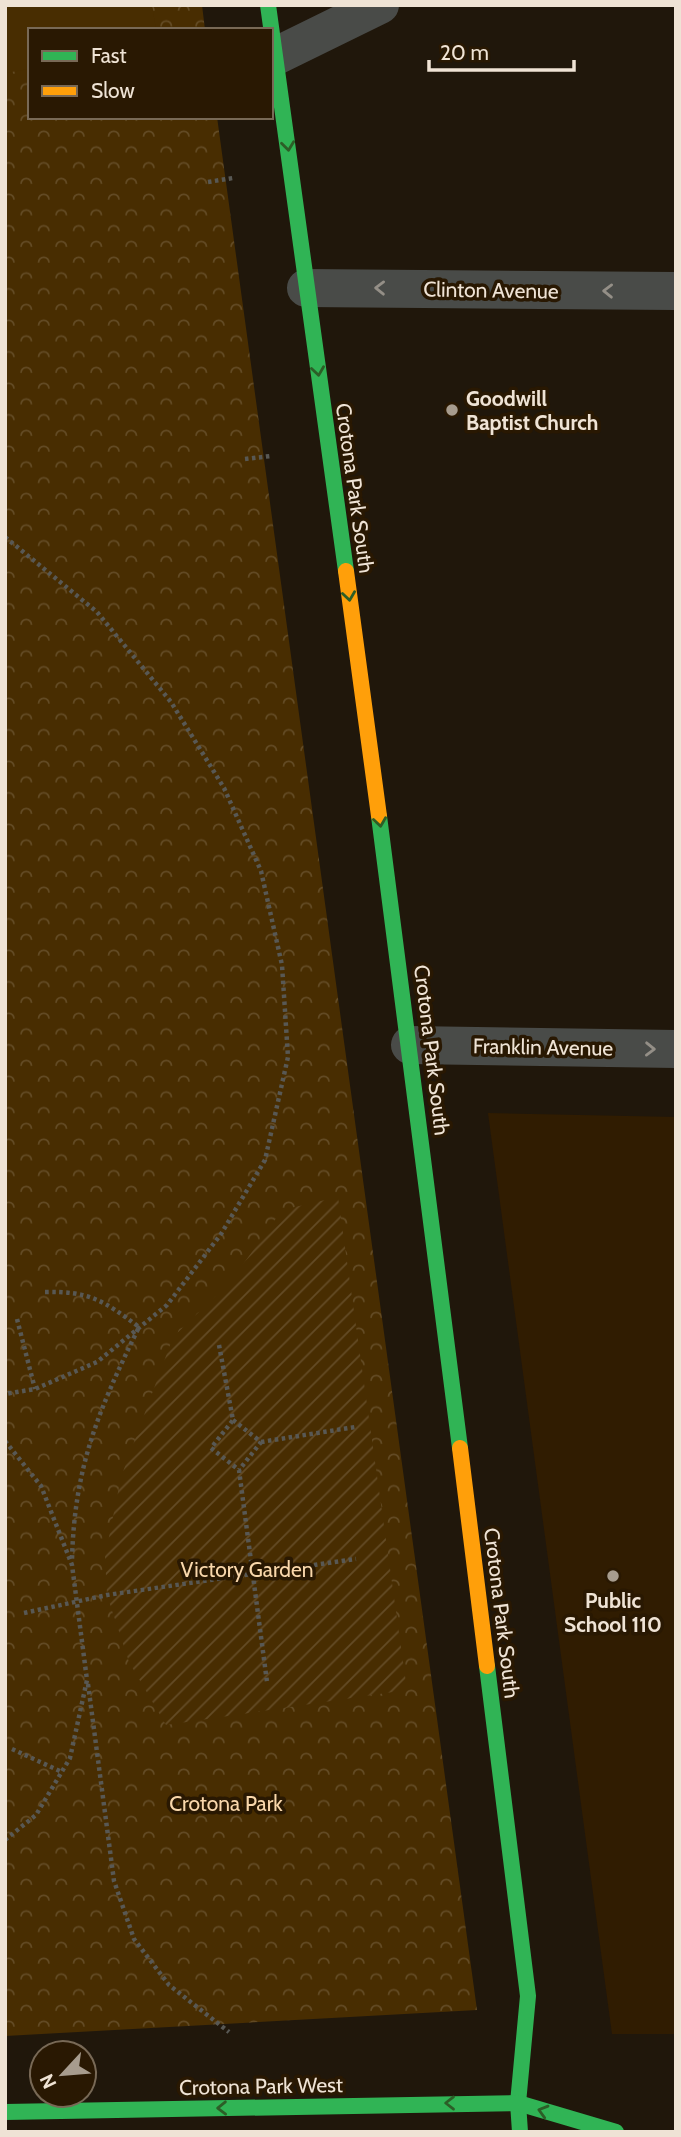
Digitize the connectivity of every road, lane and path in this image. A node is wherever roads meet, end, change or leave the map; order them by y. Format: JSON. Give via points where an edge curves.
{"nodes":[{"id":1,"x":268,"y":5,"type":"edge"},
{"id":2,"x":380,"y":5,"type":"edge"},
{"id":3,"x":272,"y":28,"type":"edge"},
{"id":4,"x":273,"y":37,"type":"edge"},
{"id":5,"x":276,"y":56,"type":"junction"},
{"id":6,"x":233,"y":178,"type":"dead end"},
{"id":7,"x":208,"y":182,"type":"dead end"},
{"id":8,"x":306,"y":288,"type":"junction"},
{"id":9,"x":676,"y":291,"type":"edge"},
{"id":10,"x":271,"y":456,"type":"dead end"},
{"id":11,"x":245,"y":459,"type":"dead end"},
{"id":12,"x":5,"y":539,"type":"edge"},
{"id":13,"x":410,"y":1045,"type":"junction"},
{"id":14,"x":676,"y":1049,"type":"edge"},
{"id":15,"x":46,"y":1292,"type":"dead end"},
{"id":16,"x":17,"y":1319,"type":"dead end"},
{"id":17,"x":139,"y":1327,"type":"junction"},
{"id":18,"x":219,"y":1345,"type":"dead end"},
{"id":19,"x":34,"y":1389,"type":"junction"},
{"id":20,"x":5,"y":1394,"type":"edge"},
{"id":21,"x":233,"y":1420,"type":"junction"},
{"id":22,"x":355,"y":1427,"type":"dead end"},
{"id":23,"x":5,"y":1441,"type":"edge"},
{"id":24,"x":261,"y":1442,"type":"junction"},
{"id":25,"x":239,"y":1470,"type":"junction"},
{"id":26,"x":356,"y":1559,"type":"dead end"},
{"id":27,"x":72,"y":1565,"type":"junction"},
{"id":28,"x":252,"y":1574,"type":"junction"},
{"id":29,"x":76,"y":1601,"type":"junction"},
{"id":30,"x":24,"y":1613,"type":"dead end"},
{"id":31,"x":87,"y":1680,"type":"junction"},
{"id":32,"x":267,"y":1682,"type":"dead end"},
{"id":33,"x":12,"y":1749,"type":"dead end"},
{"id":34,"x":62,"y":1772,"type":"junction"},
{"id":35,"x":5,"y":1840,"type":"edge"},
{"id":36,"x":229,"y":2032,"type":"dead end"},
{"id":37,"x":518,"y":2103,"type":"junction"},
{"id":38,"x":5,"y":2112,"type":"edge"},
{"id":39,"x":520,"y":2132,"type":"edge"},
{"id":40,"x":616,"y":2132,"type":"edge"}],
"edges":[{"from":1,"to":3,"type":"street","name":"Crotona Park South"},
{"from":2,"to":5,"type":"street"},
{"from":4,"to":5,"type":"street","name":"Crotona Park South"},
{"from":5,"to":8,"type":"street","name":"Crotona Park South","one_way":true},
{"from":6,"to":7,"type":"path"},
{"from":9,"to":8,"type":"street","name":"Clinton Avenue","one_way":true},
{"from":8,"to":13,"type":"street","name":"Crotona Park South","one_way":true},
{"from":10,"to":11,"type":"path"},
{"from":12,"to":17,"type":"path","via":[[97,612],[171,702],[224,788],[261,872],[282,965],[288,1056],[265,1160],[221,1234],[167,1305]]},
{"from":13,"to":14,"type":"street","name":"Franklin Avenue","one_way":true},
{"from":13,"to":37,"type":"street","name":"Crotona Park South","via":[[528,1996]]},
{"from":15,"to":17,"type":"path","via":[[78,1291]]},
{"from":16,"to":19,"type":"path"},
{"from":17,"to":19,"type":"path","via":[[97,1362]]},
{"from":17,"to":27,"type":"path","via":[[103,1400],[86,1448],[73,1512]]},
{"from":18,"to":21,"type":"path"},
{"from":19,"to":20,"type":"path"},
{"from":21,"to":24,"type":"path"},
{"from":21,"to":25,"type":"path","via":[[211,1448]]},
{"from":22,"to":24,"type":"path"},
{"from":23,"to":27,"type":"path","via":[[41,1486]]},
{"from":24,"to":25,"type":"path"},
{"from":25,"to":28,"type":"path"},
{"from":26,"to":28,"type":"path"},
{"from":27,"to":29,"type":"path"},
{"from":28,"to":29,"type":"path"},
{"from":28,"to":32,"type":"path"},
{"from":29,"to":30,"type":"path"},
{"from":29,"to":31,"type":"path"},
{"from":31,"to":34,"type":"path","via":[[70,1758]]},
{"from":31,"to":36,"type":"path","via":[[114,1881],[134,1939],[169,1985]]},
{"from":33,"to":34,"type":"path"},
{"from":34,"to":35,"type":"path","via":[[36,1815]]},
{"from":37,"to":38,"type":"street","name":"Crotona Park West","one_way":true},
{"from":37,"to":39,"type":"street","name":"Crotona Park South"},
{"from":40,"to":37,"type":"street","name":"Crotona Park West","one_way":true}]}
